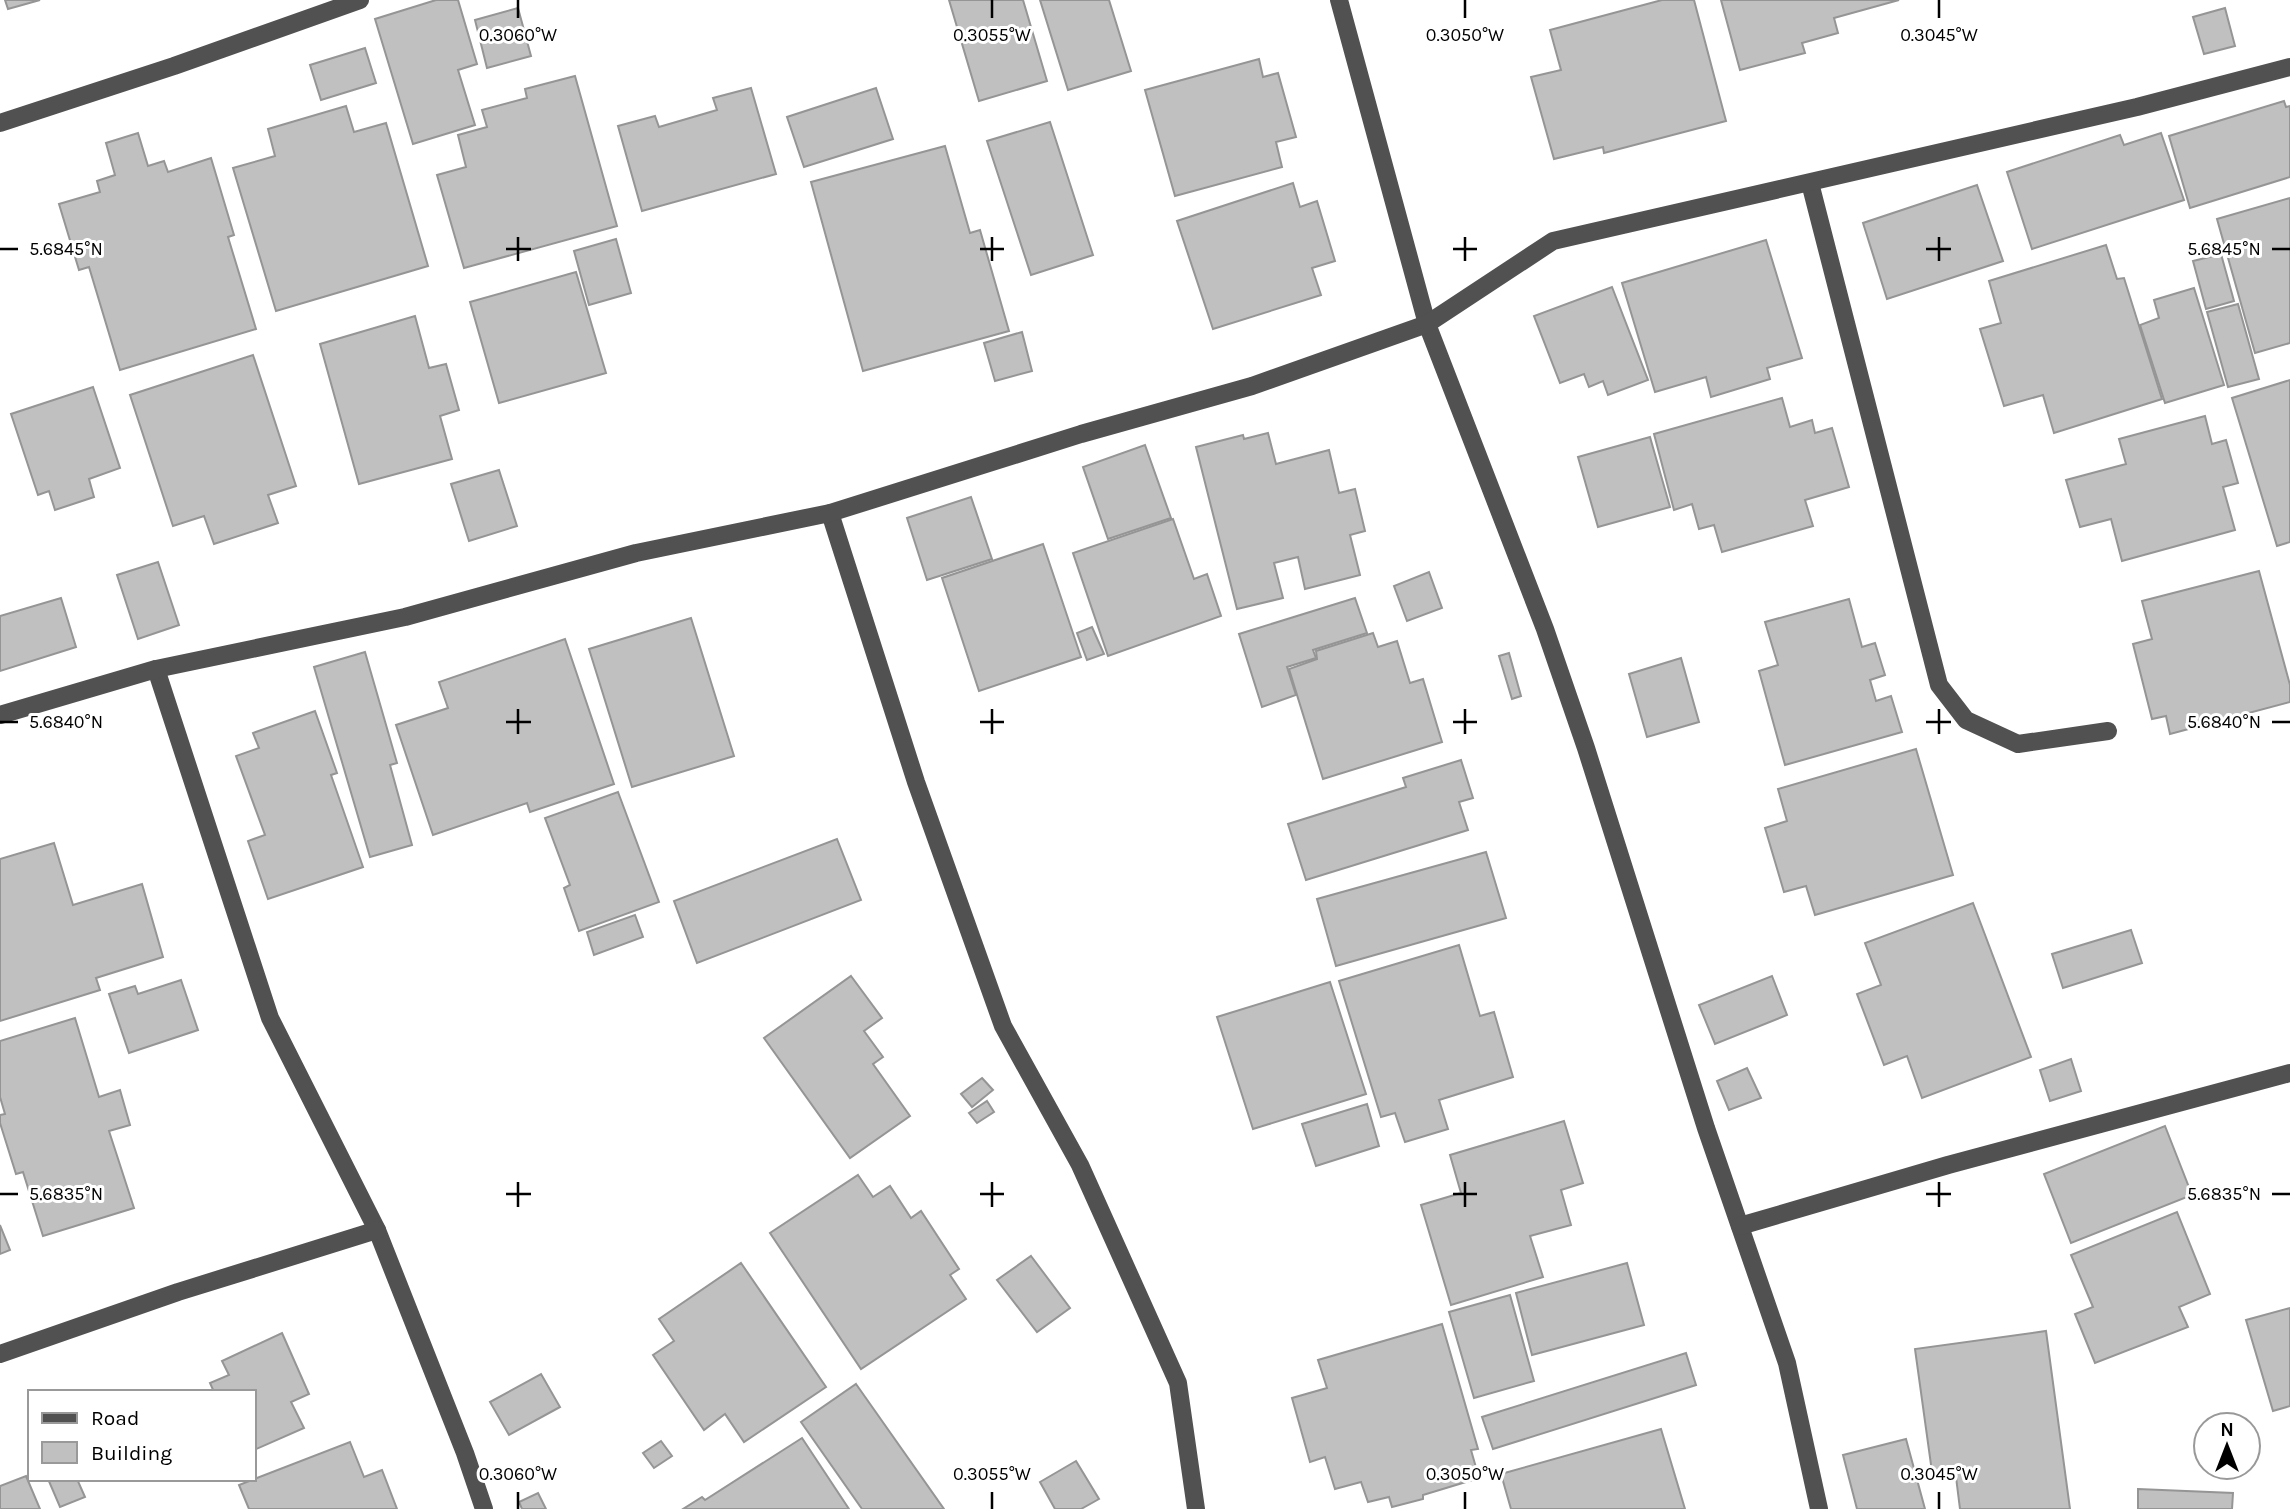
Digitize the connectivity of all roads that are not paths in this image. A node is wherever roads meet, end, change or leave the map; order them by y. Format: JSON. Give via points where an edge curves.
{"nodes":[{"id":1,"x":360,"y":0,"type":"edge"},
{"id":2,"x":1339,"y":0,"type":"edge"},
{"id":3,"x":2290,"y":67,"type":"edge"},
{"id":4,"x":0,"y":123,"type":"edge"},
{"id":5,"x":1810,"y":183,"type":"junction"},
{"id":6,"x":1427,"y":324,"type":"junction"},
{"id":7,"x":830,"y":513,"type":"junction"},
{"id":8,"x":156,"y":669,"type":"junction"},
{"id":9,"x":0,"y":715,"type":"edge"},
{"id":10,"x":2108,"y":731,"type":"dead end"},
{"id":11,"x":2290,"y":1073,"type":"edge"},
{"id":12,"x":1740,"y":1226,"type":"junction"},
{"id":13,"x":377,"y":1230,"type":"junction"},
{"id":14,"x":0,"y":1353,"type":"edge"},
{"id":15,"x":484,"y":1509,"type":"edge"},
{"id":16,"x":1196,"y":1509,"type":"edge"},
{"id":17,"x":1819,"y":1509,"type":"edge"}],
"edges":[{"from":1,"to":4,"type":"street"},
{"from":2,"to":6,"type":"street"},
{"from":3,"to":5,"type":"street"},
{"from":5,"to":6,"type":"street","via":[[1553,241]]},
{"from":5,"to":10,"type":"street","via":[[1940,685],[1966,720],[2018,744]]},
{"from":6,"to":7,"type":"street","via":[[1252,386]]},
{"from":6,"to":12,"type":"street","via":[[1545,629]]},
{"from":7,"to":8,"type":"street","via":[[636,552],[405,617]]},
{"from":7,"to":16,"type":"street","via":[[916,782],[1003,1026],[1080,1165],[1178,1383]]},
{"from":8,"to":9,"type":"street"},
{"from":8,"to":13,"type":"street","via":[[270,1018]]},
{"from":11,"to":12,"type":"street"},
{"from":12,"to":17,"type":"street","via":[[1787,1363]]},
{"from":13,"to":14,"type":"street"},
{"from":13,"to":15,"type":"street"}]}
